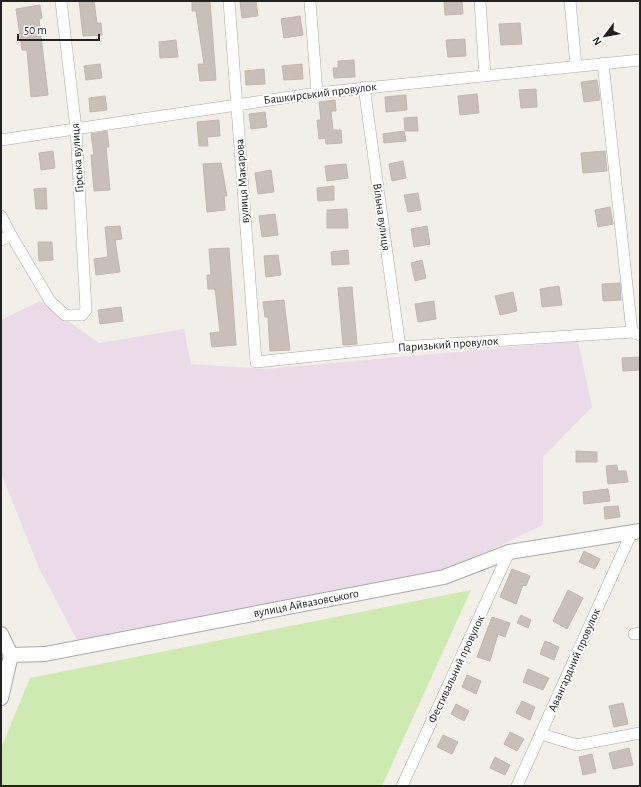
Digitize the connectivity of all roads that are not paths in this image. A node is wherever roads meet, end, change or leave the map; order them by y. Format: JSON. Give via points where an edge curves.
{"nodes":[{"id":1,"x":61,"y":1,"type":"edge"},
{"id":2,"x":229,"y":1,"type":"edge"},
{"id":3,"x":310,"y":1,"type":"edge"},
{"id":4,"x":480,"y":1,"type":"edge"},
{"id":5,"x":570,"y":1,"type":"edge"},
{"id":6,"x":640,"y":60,"type":"edge"},
{"id":7,"x":603,"y":63,"type":"junction"},
{"id":8,"x":576,"y":66,"type":"junction"},
{"id":9,"x":485,"y":76,"type":"junction"},
{"id":10,"x":364,"y":87,"type":"junction"},
{"id":11,"x":317,"y":93,"type":"junction"},
{"id":12,"x":237,"y":104,"type":"junction"},
{"id":13,"x":76,"y":129,"type":"junction"},
{"id":14,"x":1,"y":140,"type":"edge"},
{"id":15,"x":1,"y":216,"type":"edge"},
{"id":16,"x":11,"y":235,"type":"junction"},
{"id":17,"x":1,"y":240,"type":"edge"},
{"id":18,"x":636,"y":333,"type":"edge"},
{"id":19,"x":400,"y":347,"type":"junction"},
{"id":20,"x":256,"y":362,"type":"joint"},
{"id":21,"x":635,"y":533,"type":"edge"},
{"id":22,"x":509,"y":552,"type":"junction"},
{"id":23,"x":1,"y":634,"type":"edge"},
{"id":24,"x":12,"y":655,"type":"junction"},
{"id":25,"x":1,"y":698,"type":"edge"},
{"id":26,"x":640,"y":733,"type":"edge"},
{"id":27,"x":541,"y":734,"type":"junction"},
{"id":28,"x":402,"y":786,"type":"edge"},
{"id":29,"x":517,"y":786,"type":"edge"}],
"edges":[{"from":1,"to":13,"type":"street","name":"Гірська вулиця"},
{"from":2,"to":12,"type":"street","name":"вулиця Макарова"},
{"from":3,"to":11,"type":"street"},
{"from":4,"to":9,"type":"street"},
{"from":5,"to":8,"type":"street"},
{"from":6,"to":7,"type":"street","name":"Башкирський провулок"},
{"from":7,"to":8,"type":"street","name":"Башкирський провулок"},
{"from":7,"to":18,"type":"street"},
{"from":8,"to":9,"type":"street","name":"Башкирський провулок"},
{"from":9,"to":10,"type":"street","name":"Башкирський провулок"},
{"from":10,"to":11,"type":"street","name":"Башкирський провулок"},
{"from":10,"to":19,"type":"street","name":"Вільна вулиця"},
{"from":11,"to":12,"type":"street","name":"Башкирський провулок"},
{"from":12,"to":13,"type":"street","name":"Башкирський провулок"},
{"from":12,"to":20,"type":"street","name":"вулиця Макарова"},
{"from":13,"to":14,"type":"street","name":"Башкирський провулок"},
{"from":13,"to":16,"type":"street","name":"Гірська вулиця","via":[[86,310],[82,315],[65,315],[50,301]]},
{"from":15,"to":16,"type":"street"},
{"from":16,"to":17,"type":"street"},
{"from":18,"to":19,"type":"street","name":"Паризький провулок"},
{"from":19,"to":20,"type":"street","name":"Паризький провулок"},
{"from":21,"to":22,"type":"street","name":"вулиця Айвазовського"},
{"from":21,"to":27,"type":"street","name":"Авангардний провулок"},
{"from":22,"to":24,"type":"street","name":"вулиця Айвазовського","via":[[444,576],[45,654]]},
{"from":22,"to":28,"type":"street","name":"Фестивальний провулок"},
{"from":23,"to":24,"type":"street"},
{"from":24,"to":25,"type":"street"},
{"from":26,"to":27,"type":"street","via":[[577,745]]},
{"from":27,"to":29,"type":"street","name":"Авангардний провулок"}]}
